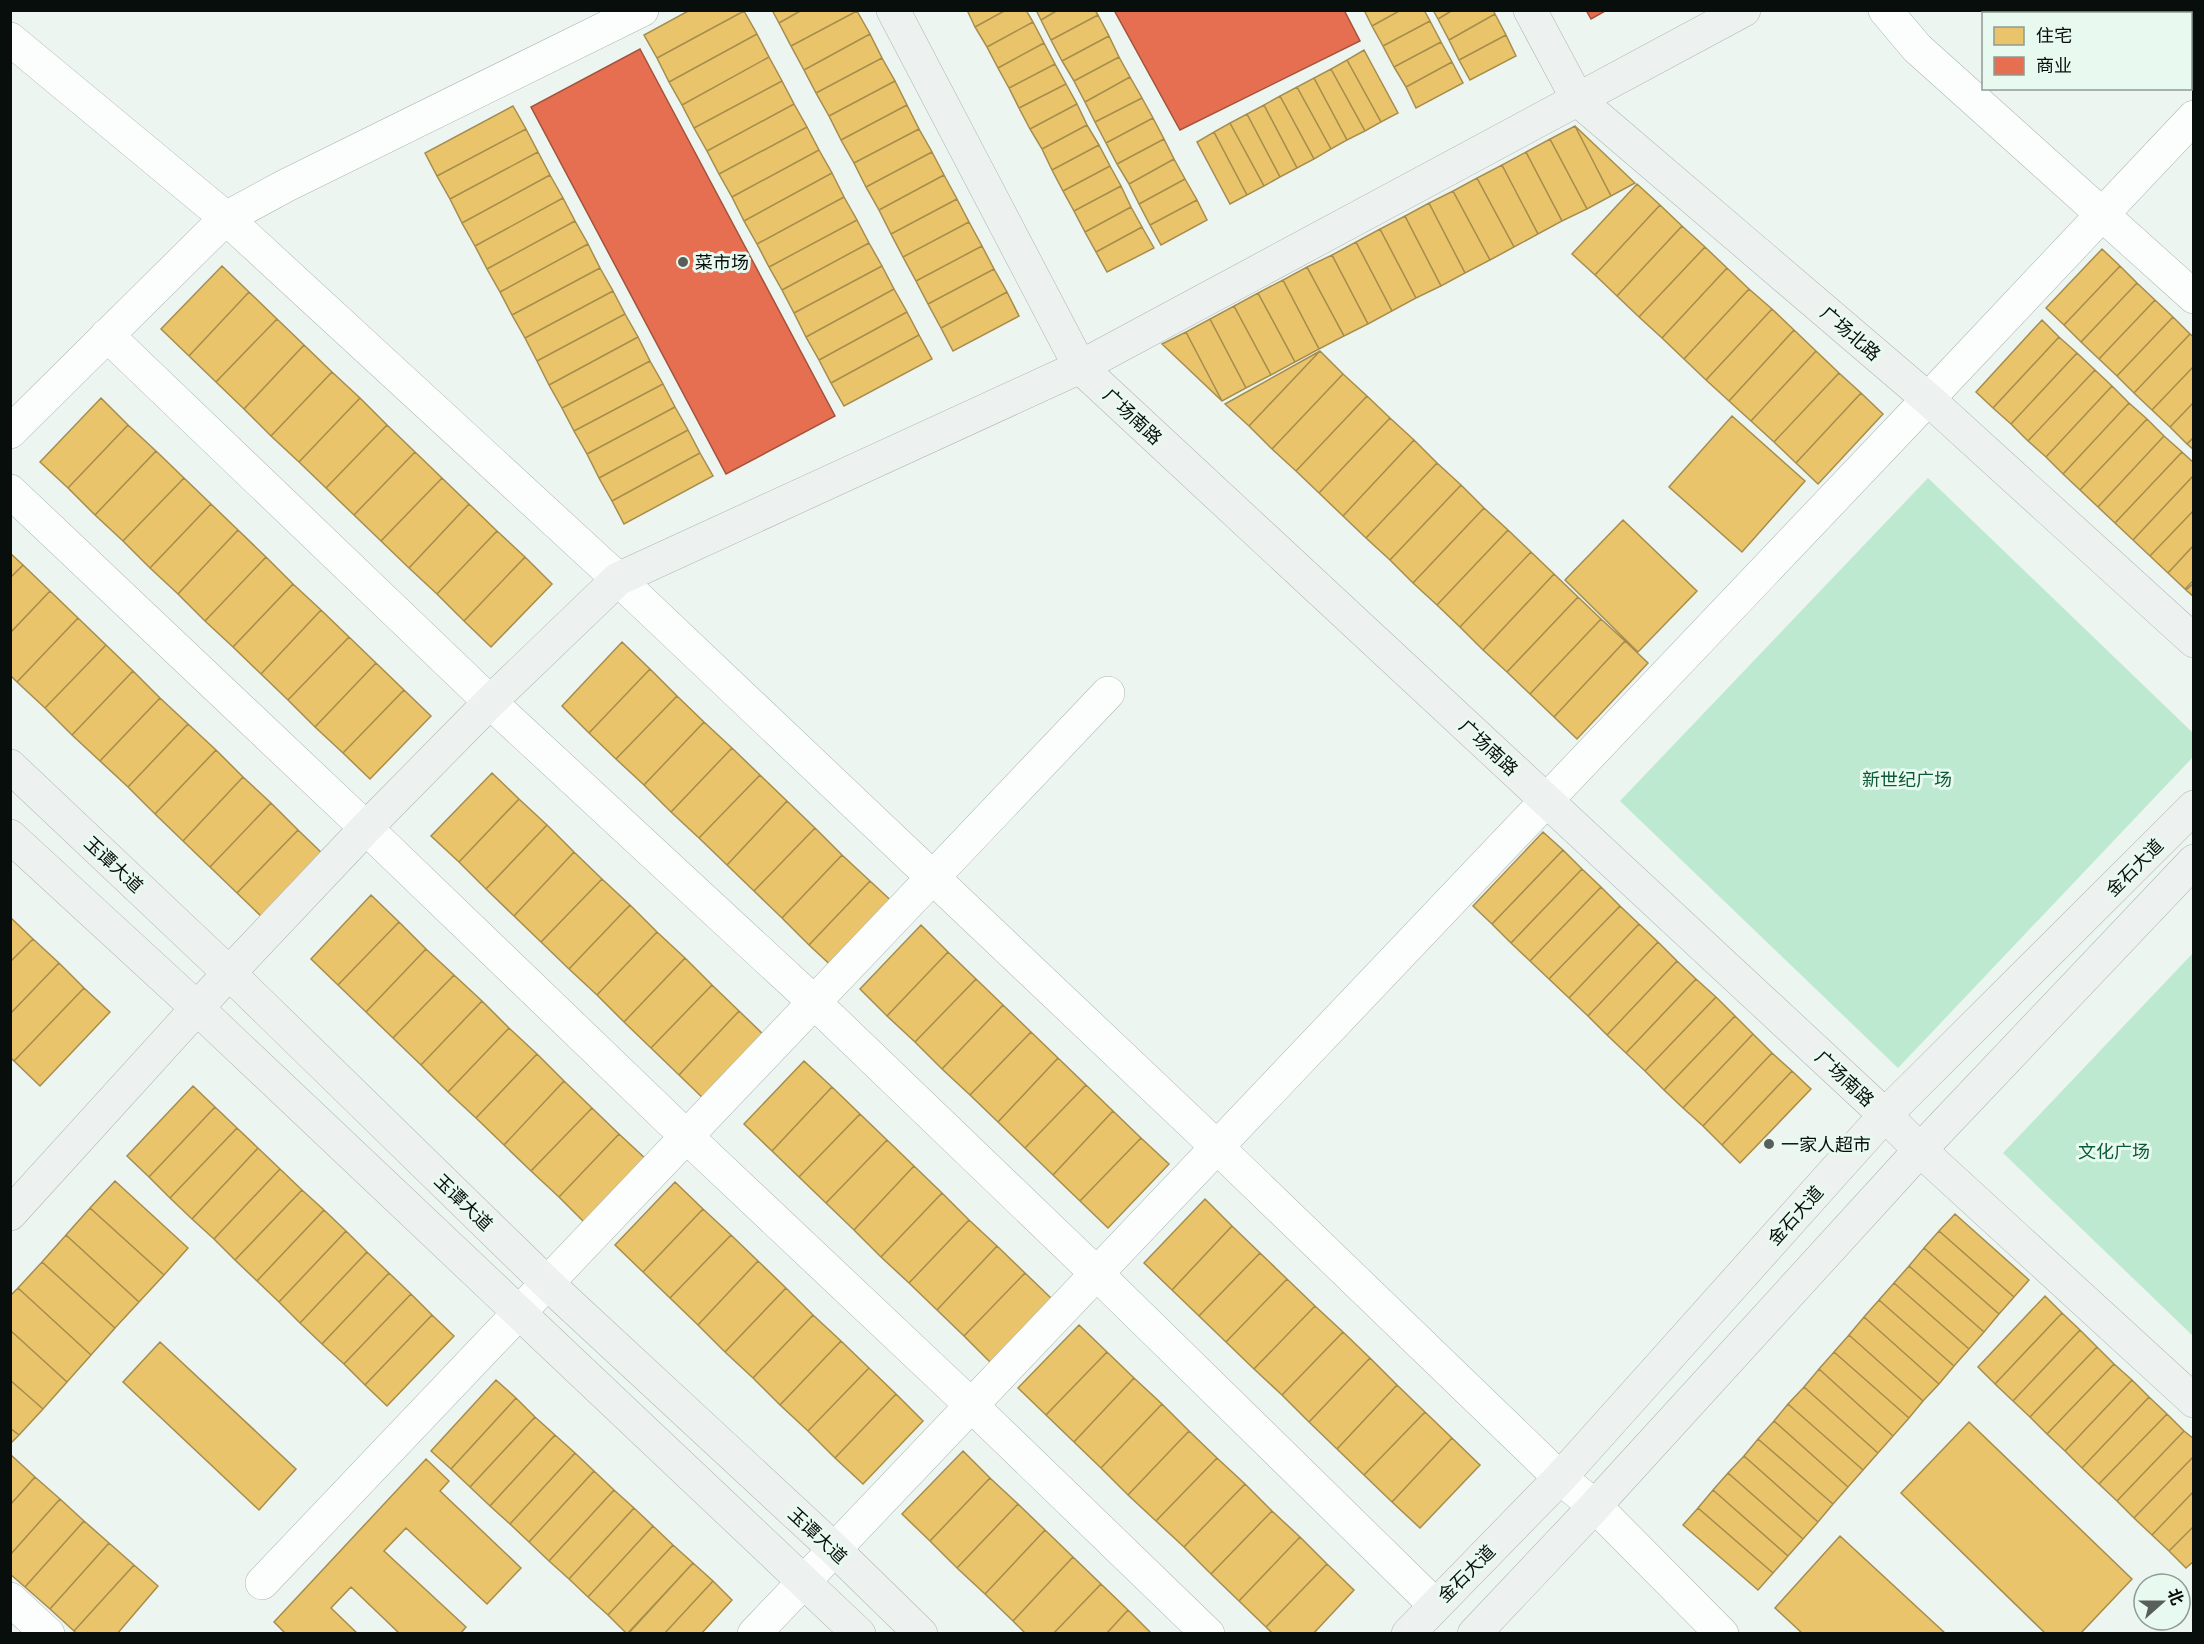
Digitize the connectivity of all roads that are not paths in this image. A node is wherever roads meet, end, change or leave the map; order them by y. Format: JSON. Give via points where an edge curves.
{"nodes":[{"id":1,"x":642,"y":10,"type":"edge"},
{"id":2,"x":893,"y":10,"type":"edge"},
{"id":3,"x":1530,"y":10,"type":"edge"},
{"id":4,"x":1744,"y":10,"type":"edge"},
{"id":5,"x":1886,"y":10,"type":"edge"},
{"id":6,"x":10,"y":39,"type":"edge"},
{"id":7,"x":1578,"y":100,"type":"junction"},
{"id":8,"x":2193,"y":117,"type":"edge"},
{"id":9,"x":2101,"y":214,"type":"junction"},
{"id":10,"x":226,"y":218,"type":"junction"},
{"id":11,"x":2193,"y":297,"type":"edge"},
{"id":12,"x":107,"y":335,"type":"junction"},
{"id":13,"x":1080,"y":367,"type":"junction"},
{"id":14,"x":1928,"y":399,"type":"junction"},
{"id":15,"x":10,"y":432,"type":"edge"},
{"id":16,"x":10,"y":491,"type":"edge"},
{"id":17,"x":618,"y":579,"type":"junction"},
{"id":18,"x":2193,"y":641,"type":"edge"},
{"id":19,"x":1108,"y":693,"type":"dead end"},
{"id":20,"x":490,"y":702,"type":"junction"},
{"id":21,"x":10,"y":766,"type":"edge"},
{"id":22,"x":2193,"y":807,"type":"edge"},
{"id":23,"x":366,"y":828,"type":"junction"},
{"id":24,"x":10,"y":836,"type":"edge"},
{"id":25,"x":2193,"y":861,"type":"edge"},
{"id":26,"x":933,"y":878,"type":"junction"},
{"id":27,"x":229,"y":973,"type":"junction"},
{"id":28,"x":814,"y":1002,"type":"junction"},
{"id":29,"x":197,"y":1008,"type":"junction"},
{"id":30,"x":1885,"y":1115,"type":"junction"},
{"id":31,"x":686,"y":1137,"type":"junction"},
{"id":32,"x":1216,"y":1146,"type":"junction"},
{"id":33,"x":1920,"y":1150,"type":"junction"},
{"id":34,"x":10,"y":1214,"type":"edge"},
{"id":35,"x":1096,"y":1273,"type":"junction"},
{"id":36,"x":547,"y":1282,"type":"junction"},
{"id":37,"x":518,"y":1313,"type":"junction"},
{"id":38,"x":2193,"y":1401,"type":"edge"},
{"id":39,"x":971,"y":1405,"type":"junction"},
{"id":40,"x":1560,"y":1478,"type":"junction"},
{"id":41,"x":1595,"y":1506,"type":"junction"},
{"id":42,"x":834,"y":1549,"type":"junction"},
{"id":43,"x":804,"y":1581,"type":"junction"},
{"id":44,"x":262,"y":1583,"type":"dead end"},
{"id":45,"x":10,"y":1599,"type":"edge"},
{"id":46,"x":1435,"y":1605,"type":"junction"},
{"id":47,"x":48,"y":1634,"type":"edge"},
{"id":48,"x":754,"y":1634,"type":"edge"},
{"id":49,"x":859,"y":1634,"type":"edge"},
{"id":50,"x":921,"y":1634,"type":"edge"},
{"id":51,"x":1208,"y":1634,"type":"edge"},
{"id":52,"x":1408,"y":1634,"type":"edge"},
{"id":53,"x":1474,"y":1634,"type":"edge"},
{"id":54,"x":1722,"y":1634,"type":"edge"}],
"edges":[{"from":1,"to":10,"type":"street"},
{"from":2,"to":13,"type":"street","name":"广场南路"},
{"from":3,"to":7,"type":"street","name":"广场北路"},
{"from":4,"to":7,"type":"street"},
{"from":5,"to":9,"type":"street","via":[[1917,48]]},
{"from":6,"to":10,"type":"street"},
{"from":7,"to":13,"type":"street"},
{"from":7,"to":14,"type":"street","name":"广场北路"},
{"from":8,"to":9,"type":"street"},
{"from":9,"to":11,"type":"street"},
{"from":9,"to":14,"type":"street"},
{"from":10,"to":12,"type":"street"},
{"from":10,"to":17,"type":"street"},
{"from":12,"to":15,"type":"street"},
{"from":12,"to":20,"type":"street"},
{"from":13,"to":17,"type":"street"},
{"from":13,"to":30,"type":"street","name":"广场南路"},
{"from":14,"to":18,"type":"street","name":"广场北路"},
{"from":14,"to":32,"type":"street"},
{"from":16,"to":23,"type":"street"},
{"from":17,"to":20,"type":"street"},
{"from":17,"to":26,"type":"street"},
{"from":19,"to":26,"type":"street"},
{"from":20,"to":23,"type":"street"},
{"from":20,"to":28,"type":"street"},
{"from":21,"to":27,"type":"street","name":"玉谭大道"},
{"from":22,"to":30,"type":"street","name":"金石大道"},
{"from":23,"to":27,"type":"street"},
{"from":23,"to":31,"type":"street"},
{"from":24,"to":29,"type":"street"},
{"from":25,"to":33,"type":"street"},
{"from":26,"to":28,"type":"street"},
{"from":26,"to":32,"type":"street"},
{"from":27,"to":29,"type":"street"},
{"from":27,"to":36,"type":"street","name":"玉谭大道"},
{"from":28,"to":31,"type":"street"},
{"from":28,"to":35,"type":"street"},
{"from":29,"to":34,"type":"street"},
{"from":29,"to":37,"type":"street"},
{"from":30,"to":33,"type":"street","name":"广场南路"},
{"from":30,"to":40,"type":"street","name":"金石大道"},
{"from":31,"to":36,"type":"street"},
{"from":31,"to":39,"type":"street"},
{"from":32,"to":35,"type":"street"},
{"from":32,"to":40,"type":"street"},
{"from":33,"to":38,"type":"street","name":"广场南路"},
{"from":33,"to":41,"type":"street"},
{"from":35,"to":39,"type":"street"},
{"from":35,"to":46,"type":"street"},
{"from":36,"to":37,"type":"street"},
{"from":36,"to":42,"type":"street","name":"玉谭大道"},
{"from":37,"to":43,"type":"street"},
{"from":37,"to":44,"type":"street"},
{"from":39,"to":42,"type":"street"},
{"from":39,"to":51,"type":"street"},
{"from":40,"to":41,"type":"street"},
{"from":40,"to":46,"type":"street","name":"金石大道"},
{"from":41,"to":53,"type":"street"},
{"from":41,"to":54,"type":"street"},
{"from":42,"to":43,"type":"street"},
{"from":42,"to":50,"type":"street","name":"玉谭大道"},
{"from":43,"to":48,"type":"street"},
{"from":43,"to":49,"type":"street"},
{"from":45,"to":47,"type":"street"},
{"from":46,"to":52,"type":"street","name":"金石大道"}]}
